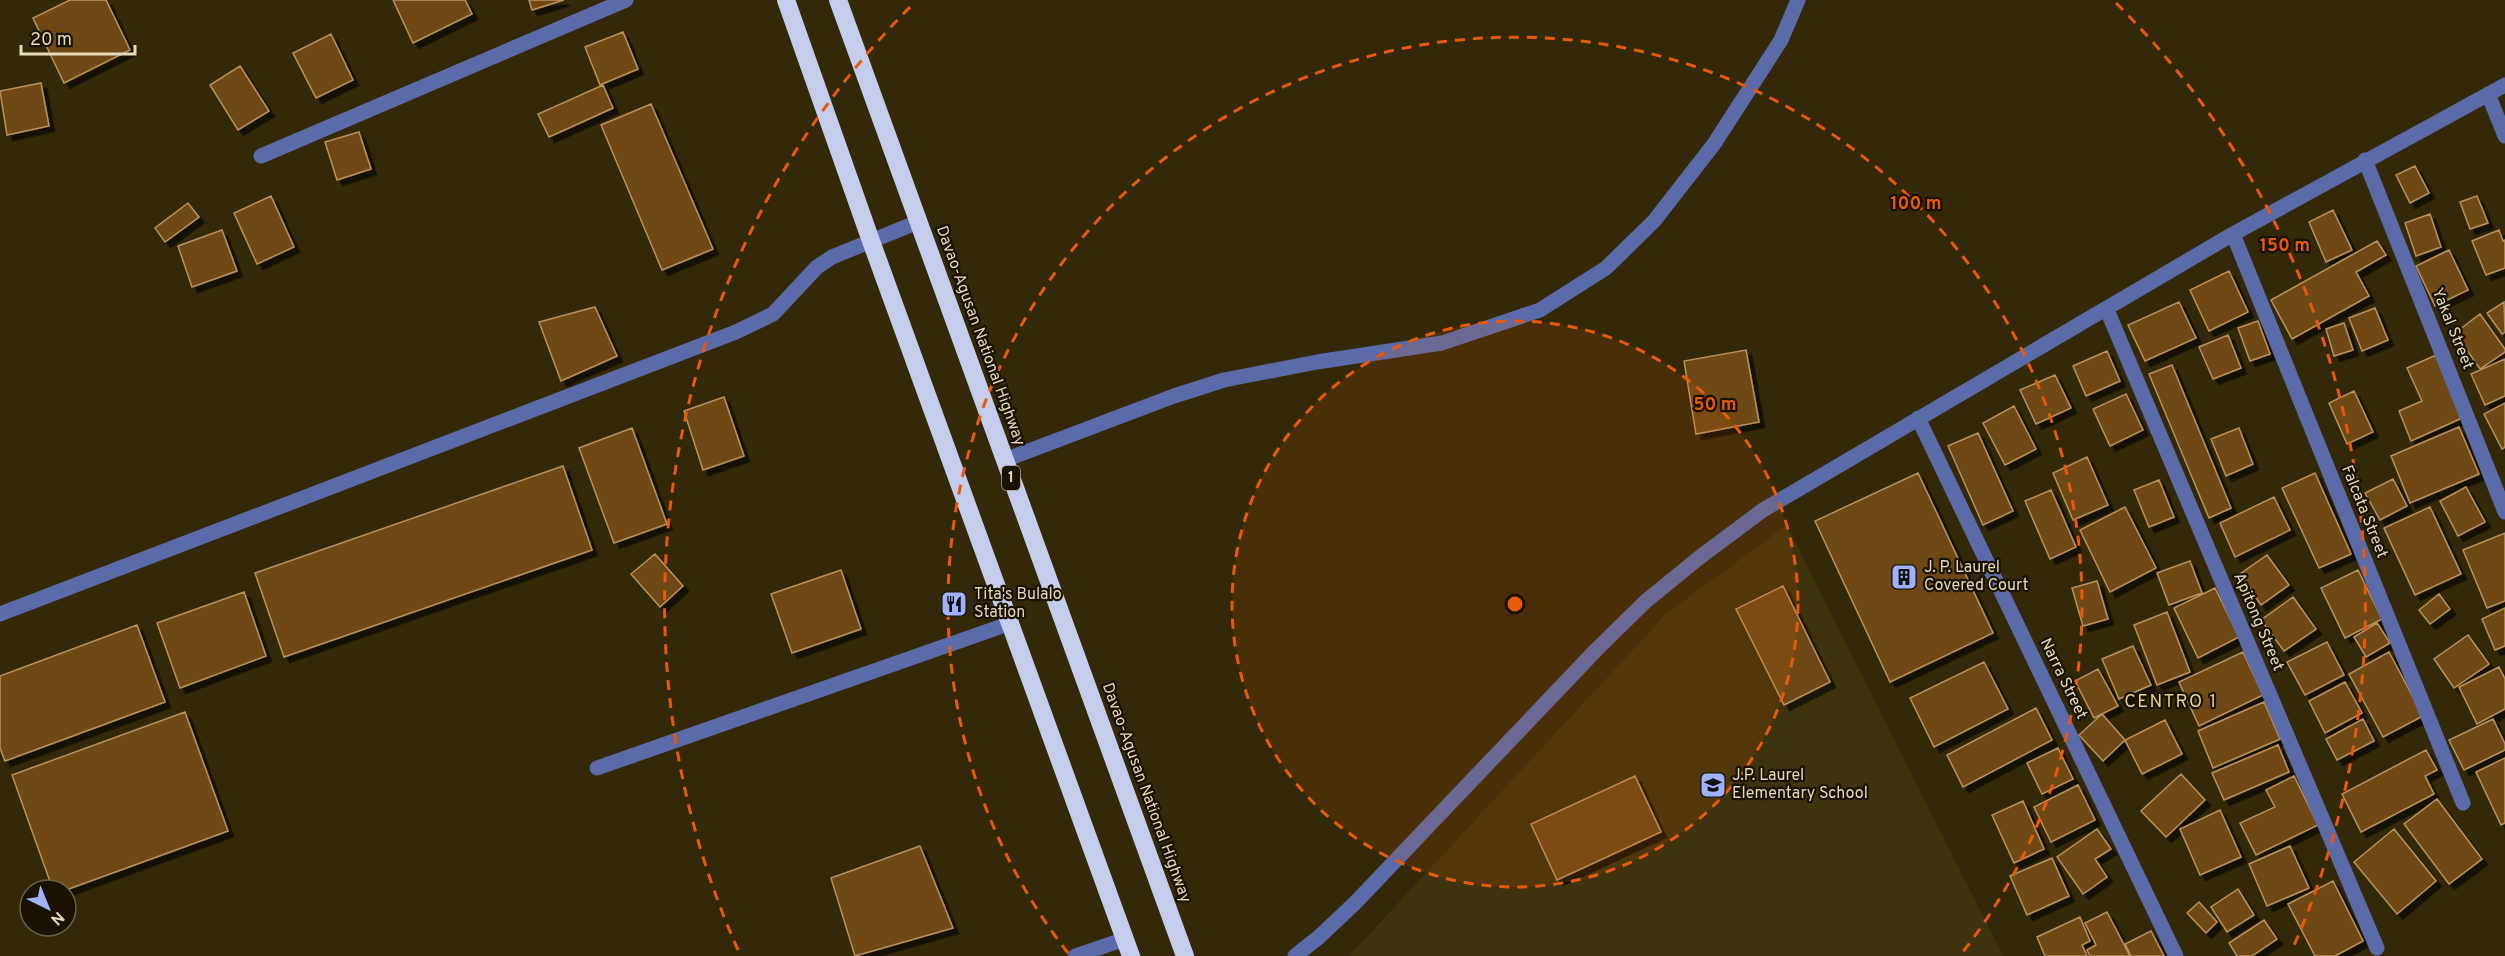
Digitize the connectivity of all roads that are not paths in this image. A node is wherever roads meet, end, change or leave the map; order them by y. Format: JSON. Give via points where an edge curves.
{"nodes":[{"id":1,"x":626,"y":0,"type":"edge"},
{"id":2,"x":786,"y":0,"type":"edge"},
{"id":3,"x":837,"y":0,"type":"edge"},
{"id":4,"x":1798,"y":0,"type":"edge"},
{"id":5,"x":2505,"y":85,"type":"edge"},
{"id":6,"x":2488,"y":94,"type":"junction"},
{"id":7,"x":2505,"y":136,"type":"edge"},
{"id":8,"x":261,"y":156,"type":"dead end"},
{"id":9,"x":2365,"y":160,"type":"junction"},
{"id":10,"x":918,"y":222,"type":"junction"},
{"id":11,"x":2232,"y":234,"type":"junction"},
{"id":12,"x":871,"y":241,"type":"junction"},
{"id":13,"x":2107,"y":310,"type":"junction"},
{"id":14,"x":1918,"y":418,"type":"junction"},
{"id":15,"x":1005,"y":460,"type":"junction"},
{"id":16,"x":2505,"y":512,"type":"edge"},
{"id":17,"x":0,"y":614,"type":"edge"},
{"id":18,"x":1011,"y":623,"type":"junction"},
{"id":19,"x":597,"y":768,"type":"dead end"},
{"id":20,"x":2463,"y":804,"type":"dead end"},
{"id":21,"x":1128,"y":947,"type":"edge"},
{"id":22,"x":2377,"y":948,"type":"dead end"},
{"id":23,"x":1075,"y":956,"type":"edge"},
{"id":24,"x":1185,"y":956,"type":"edge"},
{"id":25,"x":1295,"y":956,"type":"edge"},
{"id":26,"x":2176,"y":956,"type":"edge"}],
"edges":[{"from":1,"to":8,"type":"street"},
{"from":2,"to":12,"type":"highway"},
{"from":3,"to":10,"type":"highway","name":"Davao-Agusan National Highway","number":"1"},
{"from":4,"to":15,"type":"street","via":[[1781,40],[1714,144],[1654,221],[1606,268],[1540,310],[1442,343],[1224,380]]},
{"from":5,"to":6,"type":"street"},
{"from":6,"to":7,"type":"street"},
{"from":6,"to":9,"type":"street"},
{"from":9,"to":11,"type":"street"},
{"from":9,"to":16,"type":"street","name":"Yakal Street"},
{"from":10,"to":12,"type":"street"},
{"from":10,"to":15,"type":"highway","name":"Davao-Agusan National Highway","number":"1"},
{"from":11,"to":13,"type":"street"},
{"from":11,"to":20,"type":"street","name":"Falcata Street"},
{"from":12,"to":17,"type":"street","via":[[817,267],[772,314],[736,332]]},
{"from":12,"to":18,"type":"highway"},
{"from":13,"to":14,"type":"street"},
{"from":13,"to":22,"type":"street","name":"Apitong Street"},
{"from":14,"to":25,"type":"street","via":[[1763,510],[1646,601],[1356,902]]},
{"from":14,"to":26,"type":"street","name":"Narra Street"},
{"from":15,"to":24,"type":"highway","name":"Davao-Agusan National Highway","number":"1"},
{"from":18,"to":19,"type":"street"},
{"from":18,"to":21,"type":"highway"},
{"from":21,"to":23,"type":"street"}]}
